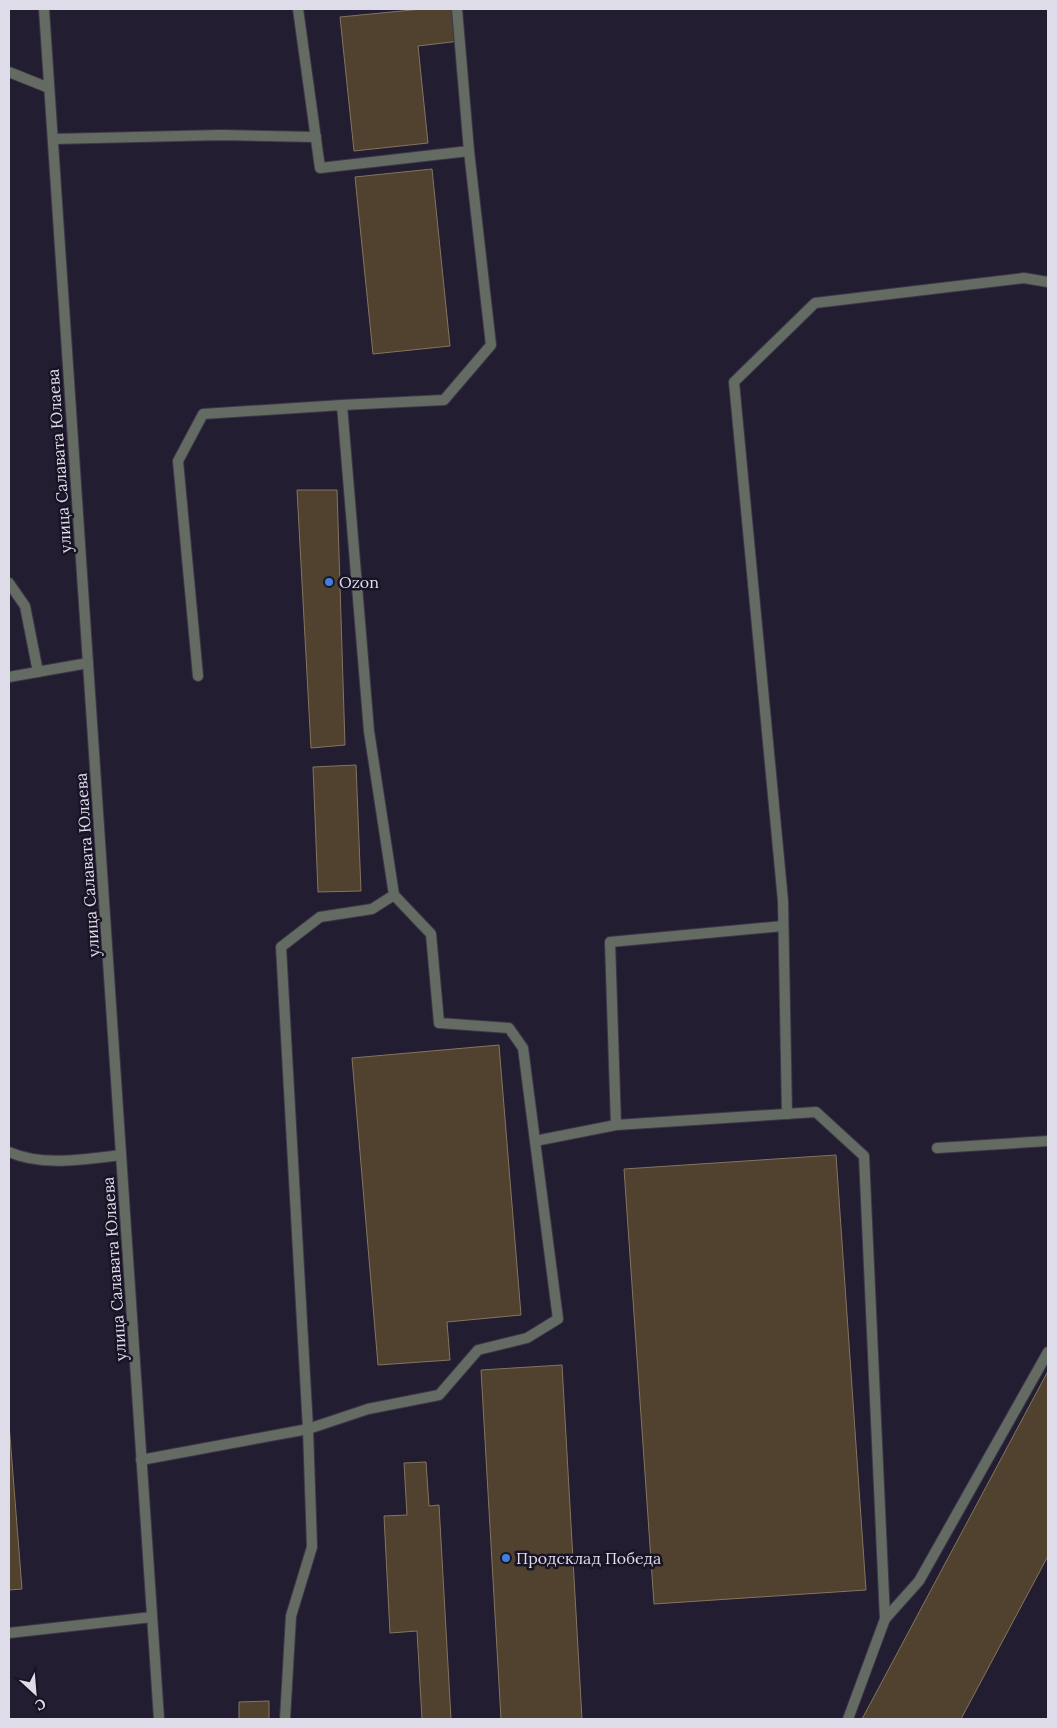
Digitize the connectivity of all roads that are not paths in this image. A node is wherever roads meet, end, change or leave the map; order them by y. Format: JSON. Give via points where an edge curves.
{"nodes":[{"id":1,"x":44,"y":9,"type":"edge"},
{"id":2,"x":298,"y":9,"type":"edge"},
{"id":3,"x":457,"y":9,"type":"edge"},
{"id":4,"x":9,"y":72,"type":"edge"},
{"id":5,"x":49,"y":88,"type":"junction"},
{"id":6,"x":316,"y":137,"type":"junction"},
{"id":7,"x":53,"y":139,"type":"junction"},
{"id":8,"x":469,"y":151,"type":"junction"},
{"id":9,"x":1048,"y":282,"type":"edge"},
{"id":10,"x":342,"y":405,"type":"junction"},
{"id":11,"x":9,"y":583,"type":"edge"},
{"id":12,"x":88,"y":663,"type":"junction"},
{"id":13,"x":38,"y":672,"type":"junction"},
{"id":14,"x":198,"y":676,"type":"dead end"},
{"id":15,"x":9,"y":677,"type":"edge"},
{"id":16,"x":394,"y":895,"type":"junction"},
{"id":17,"x":784,"y":926,"type":"junction"},
{"id":18,"x":787,"y":1114,"type":"junction"},
{"id":19,"x":616,"y":1125,"type":"junction"},
{"id":20,"x":535,"y":1141,"type":"junction"},
{"id":21,"x":1048,"y":1141,"type":"edge"},
{"id":22,"x":937,"y":1148,"type":"dead end"},
{"id":23,"x":9,"y":1152,"type":"edge"},
{"id":24,"x":121,"y":1155,"type":"junction"},
{"id":25,"x":1048,"y":1352,"type":"edge"},
{"id":26,"x":308,"y":1429,"type":"junction"},
{"id":27,"x":142,"y":1460,"type":"junction"},
{"id":28,"x":152,"y":1617,"type":"junction"},
{"id":29,"x":885,"y":1619,"type":"junction"},
{"id":30,"x":9,"y":1633,"type":"edge"},
{"id":31,"x":159,"y":1719,"type":"edge"},
{"id":32,"x":285,"y":1719,"type":"edge"},
{"id":33,"x":848,"y":1719,"type":"edge"}],
"edges":[{"from":1,"to":5,"type":"street","name":"улица Салавата Юлаева"},
{"from":2,"to":6,"type":"street"},
{"from":3,"to":8,"type":"street"},
{"from":4,"to":5,"type":"street"},
{"from":5,"to":7,"type":"street","name":"улица Салавата Юлаева"},
{"from":6,"to":7,"type":"street","via":[[221,135]]},
{"from":6,"to":8,"type":"street","via":[[320,168]]},
{"from":7,"to":12,"type":"street","name":"улица Салавата Юлаева"},
{"from":8,"to":10,"type":"street","via":[[491,345],[444,400]]},
{"from":9,"to":17,"type":"street","via":[[1024,278],[815,303],[734,382]]},
{"from":10,"to":14,"type":"street","via":[[203,414],[178,461]]},
{"from":10,"to":16,"type":"street","via":[[369,731]]},
{"from":11,"to":13,"type":"street","via":[[25,606]]},
{"from":12,"to":13,"type":"street"},
{"from":12,"to":24,"type":"street","name":"улица Салавата Юлаева"},
{"from":13,"to":15,"type":"street"},
{"from":16,"to":20,"type":"street","via":[[431,934],[439,1023],[508,1028],[523,1048]]},
{"from":16,"to":26,"type":"street","via":[[372,909],[320,917],[281,947]]},
{"from":17,"to":18,"type":"street"},
{"from":17,"to":19,"type":"street","via":[[610,942]]},
{"from":18,"to":19,"type":"street"},
{"from":18,"to":29,"type":"street","via":[[816,1112],[864,1156]]},
{"from":19,"to":20,"type":"street"},
{"from":20,"to":26,"type":"street","via":[[558,1319],[527,1338],[478,1350],[439,1395],[368,1409]]},
{"from":21,"to":22,"type":"street"},
{"from":23,"to":24,"type":"street","via":[[20,1157],[71,1161]]},
{"from":24,"to":27,"type":"street","name":"улица Салавата Юлаева"},
{"from":25,"to":29,"type":"street","via":[[919,1581]]},
{"from":26,"to":27,"type":"street"},
{"from":26,"to":32,"type":"street","via":[[312,1547],[291,1616]]},
{"from":27,"to":28,"type":"street","name":"улица Салавата Юлаева"},
{"from":28,"to":30,"type":"street"},
{"from":28,"to":31,"type":"street","name":"улица Салавата Юлаева"},
{"from":29,"to":33,"type":"street"}]}
